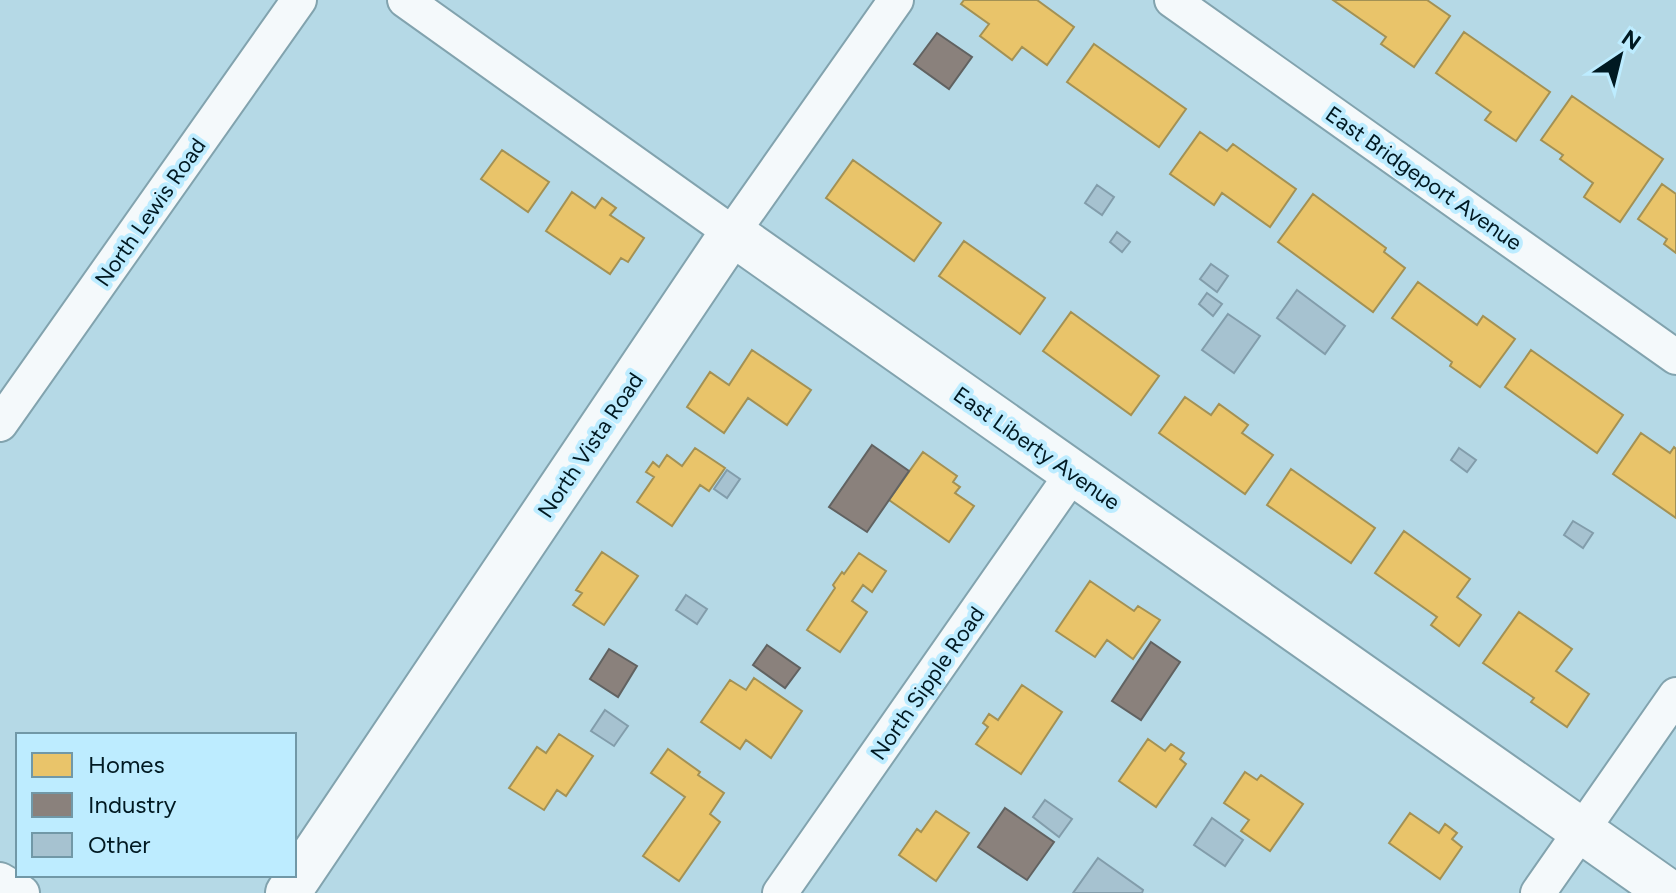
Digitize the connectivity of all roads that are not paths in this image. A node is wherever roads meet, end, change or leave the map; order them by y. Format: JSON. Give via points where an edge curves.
{"nodes":[{"id":1,"x":299,"y":0,"type":"edge"},
{"id":2,"x":405,"y":0,"type":"edge"},
{"id":3,"x":896,"y":0,"type":"edge"},
{"id":4,"x":1172,"y":0,"type":"edge"},
{"id":5,"x":732,"y":233,"type":"junction"},
{"id":6,"x":1676,"y":357,"type":"edge"},
{"id":7,"x":0,"y":424,"type":"edge"},
{"id":8,"x":1073,"y":473,"type":"junction"},
{"id":9,"x":1676,"y":695,"type":"edge"},
{"id":10,"x":1581,"y":831,"type":"junction"},
{"id":11,"x":0,"y":880,"type":"edge"},
{"id":12,"x":22,"y":893,"type":"edge"},
{"id":13,"x":288,"y":893,"type":"edge"},
{"id":14,"x":780,"y":893,"type":"edge"},
{"id":15,"x":1538,"y":893,"type":"edge"},
{"id":16,"x":1670,"y":893,"type":"edge"}],
"edges":[{"from":1,"to":7,"type":"street","name":"North Lewis Road"},
{"from":2,"to":5,"type":"street","name":"East Liberty Avenue"},
{"from":3,"to":5,"type":"street","name":"North Vista Road"},
{"from":4,"to":6,"type":"street","name":"East Bridgeport Avenue"},
{"from":5,"to":8,"type":"street","name":"East Liberty Avenue"},
{"from":5,"to":13,"type":"street","name":"North Vista Road"},
{"from":8,"to":10,"type":"street","name":"East Liberty Avenue"},
{"from":8,"to":14,"type":"street","name":"North Sipple Road"},
{"from":9,"to":10,"type":"street"},
{"from":10,"to":15,"type":"street"},
{"from":10,"to":16,"type":"street","name":"East Liberty Avenue"},
{"from":11,"to":12,"type":"street"}]}
